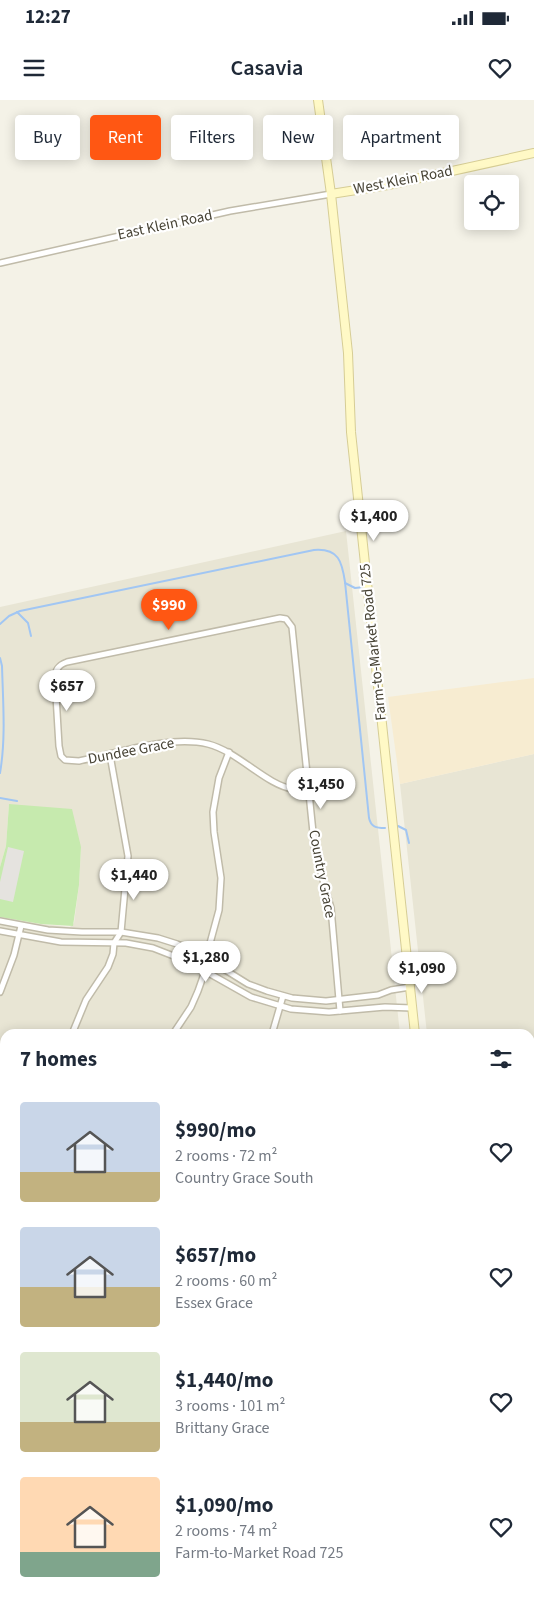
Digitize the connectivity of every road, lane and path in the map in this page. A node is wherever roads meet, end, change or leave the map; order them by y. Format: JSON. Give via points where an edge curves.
{"nodes":[{"id":1,"x":318,"y":100,"type":"edge"},
{"id":2,"x":534,"y":153,"type":"edge"},
{"id":3,"x":331,"y":194,"type":"junction"},
{"id":4,"x":0,"y":263,"type":"edge"},
{"id":5,"x":229,"y":752,"type":"junction"},
{"id":6,"x":110,"y":755,"type":"junction"},
{"id":7,"x":63,"y":759,"type":"joint"},
{"id":8,"x":308,"y":788,"type":"junction"},
{"id":9,"x":0,"y":921,"type":"edge"},
{"id":10,"x":21,"y":926,"type":"junction"},
{"id":11,"x":0,"y":931,"type":"edge"},
{"id":12,"x":121,"y":932,"type":"junction"},
{"id":13,"x":19,"y":935,"type":"junction"},
{"id":14,"x":114,"y":943,"type":"junction"},
{"id":15,"x":206,"y":958,"type":"junction"},
{"id":16,"x":205,"y":971,"type":"junction"},
{"id":17,"x":410,"y":986,"type":"junction"},
{"id":18,"x":0,"y":992,"type":"edge"},
{"id":19,"x":383,"y":994,"type":"junction"},
{"id":20,"x":284,"y":996,"type":"junction"},
{"id":21,"x":339,"y":999,"type":"junction"},
{"id":22,"x":281,"y":1007,"type":"junction"},
{"id":23,"x":385,"y":1007,"type":"junction"},
{"id":24,"x":412,"y":1008,"type":"junction"},
{"id":25,"x":340,"y":1011,"type":"junction"},
{"id":26,"x":74,"y":1029,"type":"edge"},
{"id":27,"x":176,"y":1029,"type":"edge"},
{"id":28,"x":274,"y":1029,"type":"edge"},
{"id":29,"x":414,"y":1029,"type":"edge"}],
"edges":[{"from":1,"to":3,"type":"street","name":"Farm-to-Market Road 725"},
{"from":2,"to":3,"type":"street","name":"West Klein Road"},
{"from":3,"to":4,"type":"street","name":"East Klein Road","via":[[230,211]]},
{"from":3,"to":17,"type":"street","name":"Farm-to-Market Road 725","via":[[348,353],[351,432]]},
{"from":5,"to":6,"type":"street","name":"Dundee Grace","via":[[207,744],[180,742]]},
{"from":5,"to":8,"type":"street","name":"Dundee Grace","via":[[282,785],[292,789]]},
{"from":5,"to":15,"type":"street","via":[[214,804],[214,832],[222,886],[218,918]]},
{"from":6,"to":7,"type":"street","name":"Dundee Grace","via":[[76,762]]},
{"from":6,"to":12,"type":"street","via":[[128,856]]},
{"from":7,"to":8,"type":"street","name":"Country Grace","via":[[59,746],[55,679],[60,665],[280,618],[286,619],[292,627]]},
{"from":8,"to":21,"type":"street","name":"Country Grace","via":[[317,860],[330,908]]},
{"from":9,"to":10,"type":"street"},
{"from":10,"to":12,"type":"street","via":[[62,931]]},
{"from":10,"to":13,"type":"street"},
{"from":11,"to":13,"type":"street"},
{"from":12,"to":14,"type":"street"},
{"from":12,"to":15,"type":"street","via":[[168,941]]},
{"from":13,"to":14,"type":"street","via":[[61,942]]},
{"from":13,"to":18,"type":"street"},
{"from":14,"to":16,"type":"street","via":[[162,951]]},
{"from":14,"to":26,"type":"street","via":[[108,967],[86,1000]]},
{"from":15,"to":16,"type":"street"},
{"from":15,"to":20,"type":"street","via":[[248,984]]},
{"from":16,"to":22,"type":"street","via":[[242,993]]},
{"from":16,"to":27,"type":"street","via":[[195,1000]]},
{"from":17,"to":19,"type":"street"},
{"from":17,"to":24,"type":"street","name":"Farm-to-Market Road 725"},
{"from":19,"to":21,"type":"street"},
{"from":19,"to":23,"type":"street"},
{"from":20,"to":21,"type":"street","via":[[318,1001]]},
{"from":20,"to":22,"type":"street"},
{"from":21,"to":25,"type":"street","name":"Country Grace"},
{"from":22,"to":25,"type":"street"},
{"from":22,"to":28,"type":"street"},
{"from":23,"to":24,"type":"street"},
{"from":23,"to":25,"type":"street"},
{"from":24,"to":29,"type":"street","name":"Farm-to-Market Road 725"}]}
